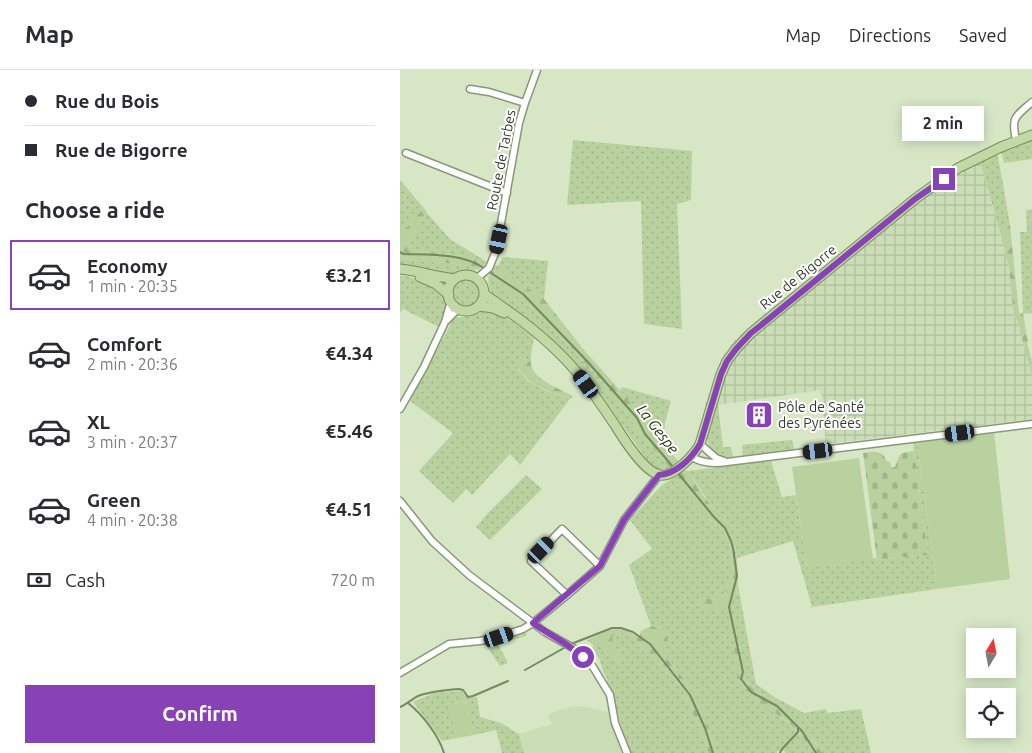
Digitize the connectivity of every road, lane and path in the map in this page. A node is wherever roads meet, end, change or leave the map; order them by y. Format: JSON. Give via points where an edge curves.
{"nodes":[{"id":1,"x":536,"y":70,"type":"edge"},
{"id":2,"x":470,"y":89,"type":"dead end"},
{"id":3,"x":1032,"y":102,"type":"edge"},
{"id":4,"x":525,"y":103,"type":"junction"},
{"id":5,"x":1032,"y":135,"type":"edge"},
{"id":6,"x":1016,"y":140,"type":"junction"},
{"id":7,"x":406,"y":153,"type":"dead end"},
{"id":8,"x":507,"y":193,"type":"junction"},
{"id":9,"x":400,"y":270,"type":"edge"},
{"id":10,"x":455,"y":278,"type":"junction"},
{"id":11,"x":476,"y":279,"type":"junction"},
{"id":12,"x":484,"y":294,"type":"junction"},
{"id":13,"x":450,"y":298,"type":"junction"},
{"id":14,"x":479,"y":306,"type":"junction"},
{"id":15,"x":458,"y":309,"type":"junction"},
{"id":16,"x":522,"y":321,"type":"junction"},
{"id":17,"x":444,"y":322,"type":"junction"},
{"id":18,"x":400,"y":410,"type":"edge"},
{"id":19,"x":1032,"y":424,"type":"edge"},
{"id":20,"x":700,"y":444,"type":"junction"},
{"id":21,"x":691,"y":457,"type":"junction"},
{"id":22,"x":727,"y":462,"type":"junction"},
{"id":23,"x":659,"y":475,"type":"junction"},
{"id":24,"x":400,"y":501,"type":"edge"},
{"id":25,"x":600,"y":566,"type":"junction"},
{"id":26,"x":567,"y":595,"type":"junction"},
{"id":27,"x":533,"y":623,"type":"junction"},
{"id":28,"x":400,"y":672,"type":"edge"},
{"id":29,"x":627,"y":753,"type":"edge"}],
"edges":[{"from":1,"to":4,"type":"street","name":"Route de Tarbes"},
{"from":2,"to":4,"type":"street"},
{"from":3,"to":6,"type":"street","via":[[1016,116]]},
{"from":4,"to":8,"type":"street","name":"Route de Tarbes"},
{"from":5,"to":6,"type":"main road","name":"Rue de Bigorre"},
{"from":6,"to":20,"type":"main road","name":"Rue de Bigorre","via":[[958,168],[915,199],[751,333],[721,374]]},
{"from":7,"to":8,"type":"street"},
{"from":8,"to":11,"type":"street","name":"Route de Tarbes","via":[[498,243],[489,268]]},
{"from":9,"to":10,"type":"main road"},
{"from":9,"to":13,"type":"main road","via":[[436,284]]},
{"from":10,"to":11,"type":"main road","via":[[466,276]]},
{"from":10,"to":13,"type":"main road","via":[[449,289]]},
{"from":11,"to":12,"type":"main road","via":[[483,286]]},
{"from":12,"to":14,"type":"main road"},
{"from":12,"to":16,"type":"main road"},
{"from":13,"to":15,"type":"main road"},
{"from":13,"to":17,"type":"street"},
{"from":14,"to":15,"type":"main road","via":[[470,311]]},
{"from":14,"to":16,"type":"main road","via":[[493,308]]},
{"from":15,"to":17,"type":"street"},
{"from":16,"to":23,"type":"main road","via":[[577,372],[637,457]]},
{"from":17,"to":18,"type":"street"},
{"from":19,"to":22,"type":"street"},
{"from":20,"to":21,"type":"main road","name":"Rue de Bigorre"},
{"from":20,"to":22,"type":"street","via":[[716,458]]},
{"from":21,"to":22,"type":"street","via":[[707,463]]},
{"from":21,"to":23,"type":"main road","name":"Rue de Bigorre","via":[[669,473]]},
{"from":23,"to":25,"type":"street","via":[[628,516]]},
{"from":24,"to":27,"type":"street","via":[[450,558]]},
{"from":25,"to":26,"type":"street"},
{"from":25,"to":26,"type":"street","via":[[562,529],[531,561]]},
{"from":26,"to":27,"type":"street"},
{"from":27,"to":28,"type":"street","via":[[499,637],[449,644]]},
{"from":27,"to":29,"type":"street","via":[[573,648],[593,667],[610,695],[615,723]]}]}
